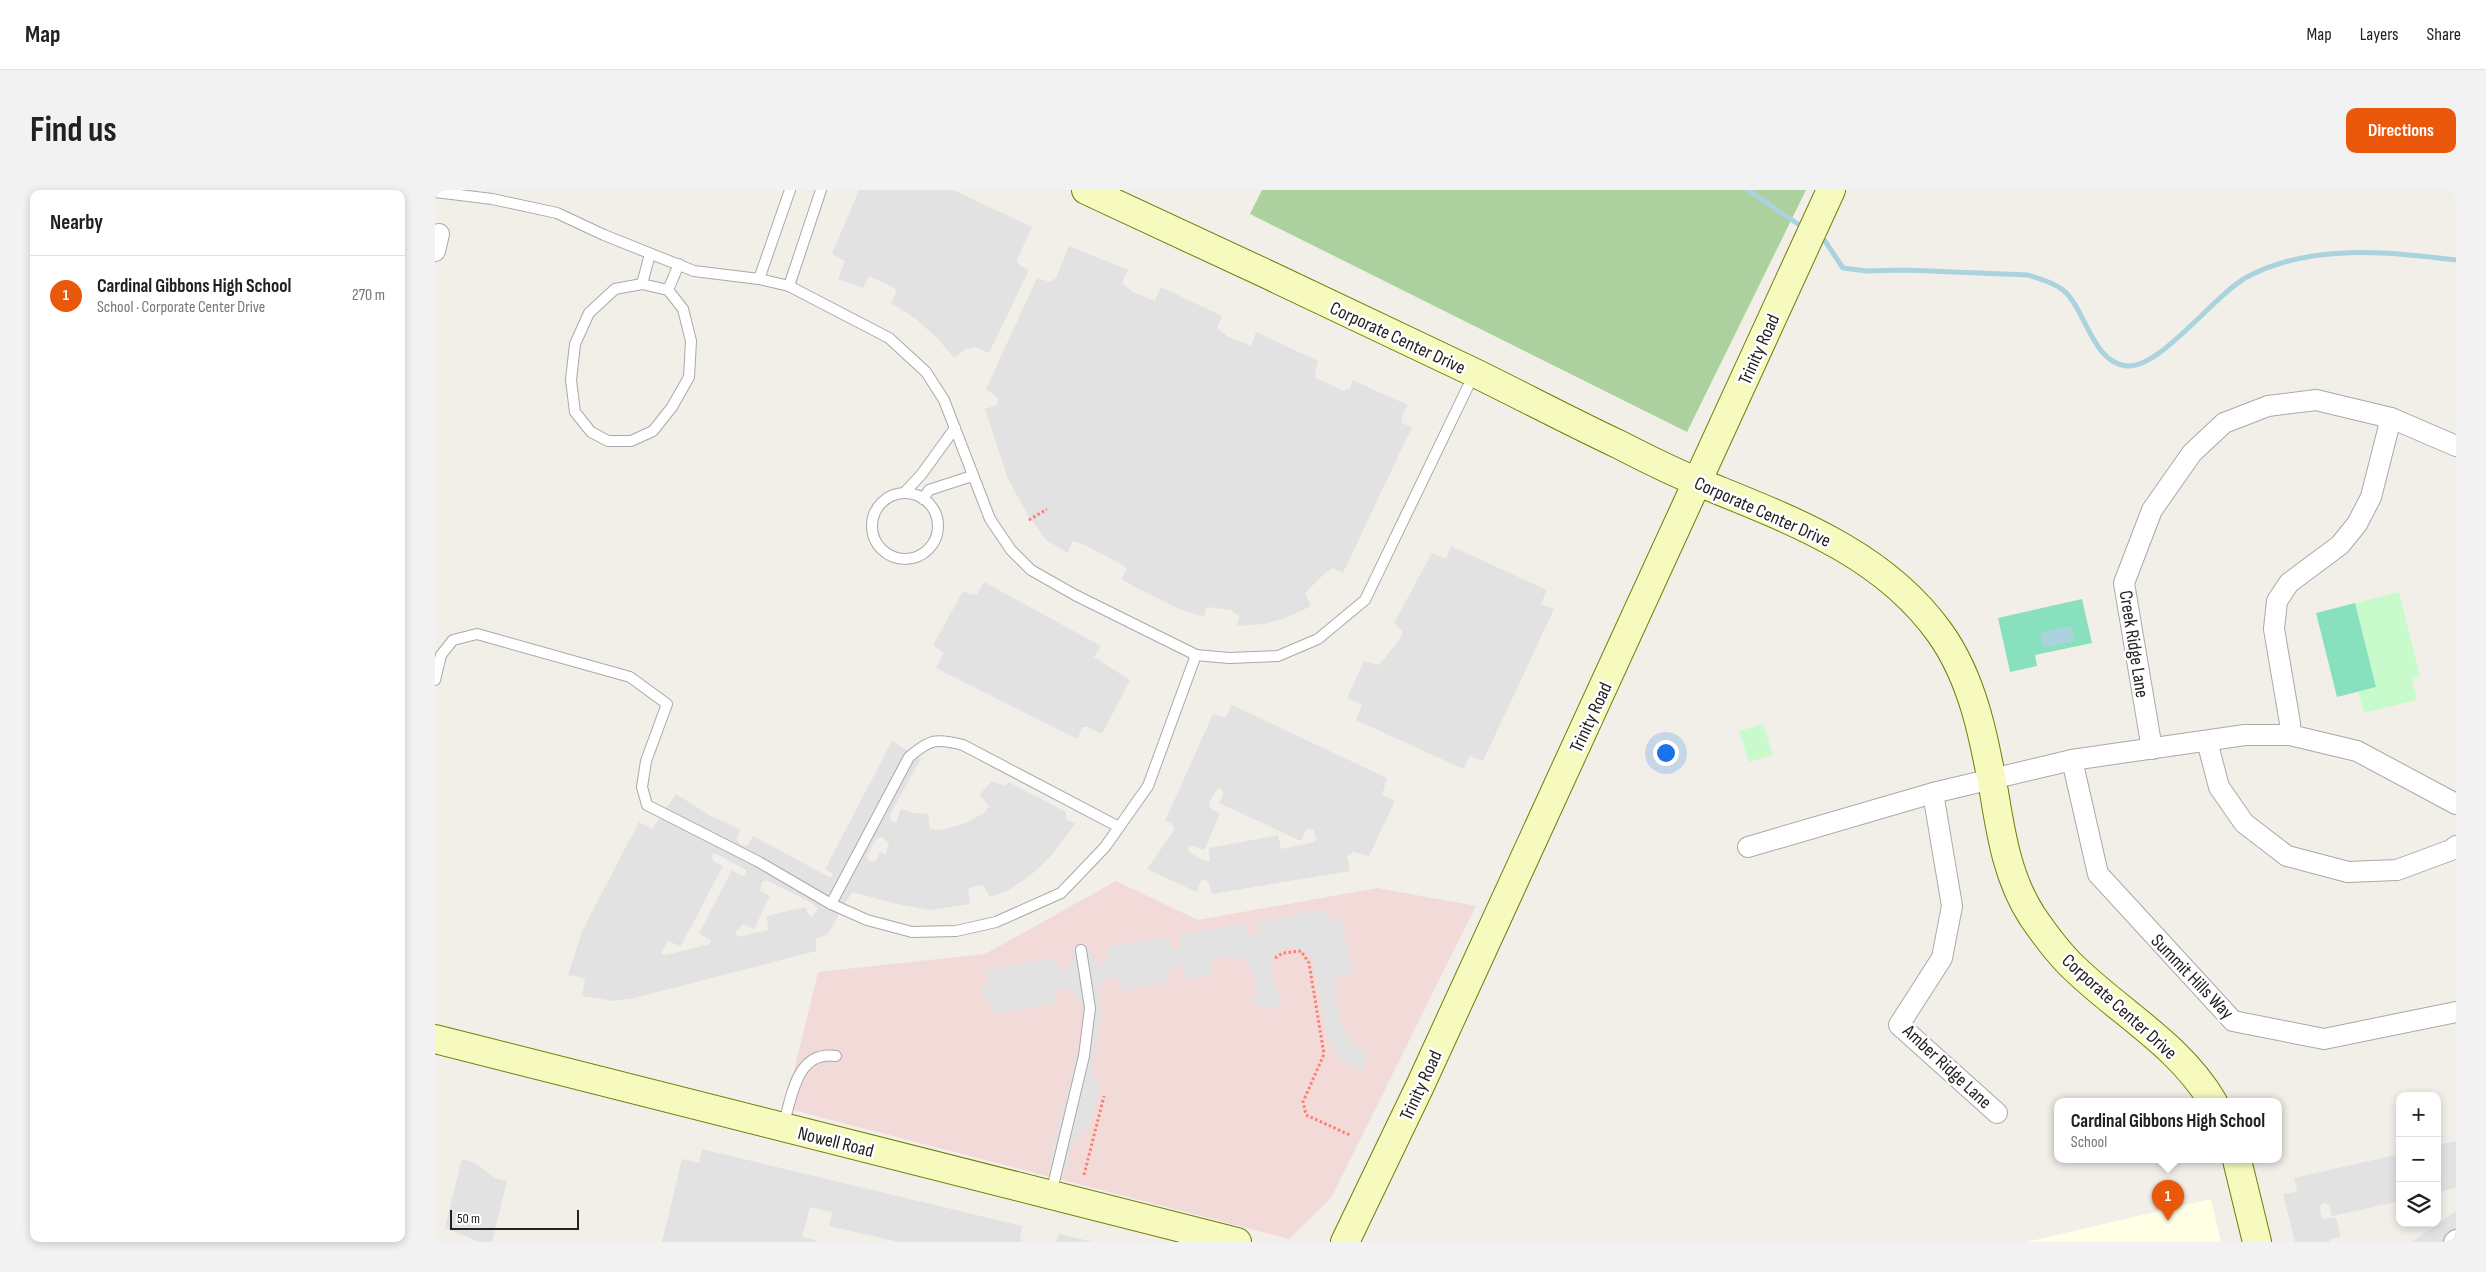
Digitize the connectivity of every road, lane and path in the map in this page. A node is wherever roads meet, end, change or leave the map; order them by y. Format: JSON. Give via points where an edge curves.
{"nodes":[{"id":1,"x":790,"y":190,"type":"edge"},
{"id":2,"x":821,"y":190,"type":"edge"},
{"id":3,"x":1086,"y":190,"type":"edge"},
{"id":4,"x":1831,"y":190,"type":"edge"},
{"id":5,"x":435,"y":192,"type":"edge"},
{"id":6,"x":650,"y":254,"type":"junction"},
{"id":7,"x":679,"y":264,"type":"junction"},
{"id":8,"x":759,"y":279,"type":"junction"},
{"id":9,"x":642,"y":284,"type":"junction"},
{"id":10,"x":789,"y":286,"type":"junction"},
{"id":11,"x":668,"y":290,"type":"junction"},
{"id":12,"x":1475,"y":373,"type":"junction"},
{"id":13,"x":2391,"y":418,"type":"junction"},
{"id":14,"x":955,"y":428,"type":"junction"},
{"id":15,"x":2456,"y":446,"type":"edge"},
{"id":16,"x":972,"y":476,"type":"junction"},
{"id":17,"x":1699,"y":482,"type":"junction"},
{"id":18,"x":904,"y":493,"type":"junction"},
{"id":19,"x":923,"y":499,"type":"junction"},
{"id":20,"x":1047,"y":508,"type":"dead end"},
{"id":21,"x":1029,"y":520,"type":"dead end"},
{"id":22,"x":1196,"y":655,"type":"junction"},
{"id":23,"x":435,"y":680,"type":"edge"},
{"id":24,"x":2290,"y":735,"type":"junction"},
{"id":25,"x":2207,"y":741,"type":"junction"},
{"id":26,"x":2152,"y":748,"type":"junction"},
{"id":27,"x":2072,"y":760,"type":"junction"},
{"id":28,"x":1991,"y":779,"type":"junction"},
{"id":29,"x":1933,"y":793,"type":"junction"},
{"id":30,"x":2456,"y":804,"type":"edge"},
{"id":31,"x":1119,"y":827,"type":"junction"},
{"id":32,"x":2456,"y":846,"type":"edge"},
{"id":33,"x":1748,"y":847,"type":"dead end"},
{"id":34,"x":831,"y":904,"type":"junction"},
{"id":35,"x":1081,"y":950,"type":"dead end"},
{"id":36,"x":1275,"y":958,"type":"dead end"},
{"id":37,"x":2456,"y":1012,"type":"edge"},
{"id":38,"x":435,"y":1039,"type":"edge"},
{"id":39,"x":836,"y":1056,"type":"dead end"},
{"id":40,"x":1103,"y":1096,"type":"dead end"},
{"id":41,"x":2211,"y":1098,"type":"edge"},
{"id":42,"x":1997,"y":1113,"type":"dead end"},
{"id":43,"x":782,"y":1127,"type":"junction"},
{"id":44,"x":1350,"y":1135,"type":"dead end"},
{"id":45,"x":2238,"y":1163,"type":"edge"},
{"id":46,"x":1084,"y":1175,"type":"dead end"},
{"id":47,"x":1051,"y":1195,"type":"junction"},
{"id":48,"x":1237,"y":1242,"type":"edge"},
{"id":49,"x":1345,"y":1242,"type":"edge"},
{"id":50,"x":2257,"y":1242,"type":"edge"}],
"edges":[{"from":1,"to":8,"type":"lane"},
{"from":2,"to":10,"type":"lane"},
{"from":3,"to":12,"type":"street","name":"Corporate Center Drive"},
{"from":4,"to":17,"type":"street","name":"Trinity Road"},
{"from":5,"to":6,"type":"lane","via":[[492,199],[557,213]]},
{"from":6,"to":7,"type":"lane"},
{"from":6,"to":9,"type":"lane"},
{"from":7,"to":8,"type":"lane","via":[[694,271]]},
{"from":7,"to":11,"type":"lane"},
{"from":8,"to":10,"type":"lane"},
{"from":9,"to":11,"type":"lane"},
{"from":9,"to":11,"type":"lane","via":[[615,290],[608,295],[589,313],[575,344],[571,380],[575,412],[591,432],[609,441],[631,441],[653,431],[672,408],[689,377],[691,341],[683,309]]},
{"from":10,"to":14,"type":"lane","via":[[889,338],[926,372],[944,400]]},
{"from":12,"to":17,"type":"street","name":"Corporate Center Drive"},
{"from":12,"to":22,"type":"lane","via":[[1365,600],[1318,639],[1277,656],[1229,658]]},
{"from":13,"to":15,"type":"street","name":"Creek Ridge Lane"},
{"from":13,"to":24,"type":"street","via":[[2371,497],[2357,524],[2339,545],[2289,583],[2277,601],[2274,629]]},
{"from":13,"to":26,"type":"street","name":"Creek Ridge Lane","via":[[2316,400],[2268,406],[2224,423],[2193,453],[2152,510],[2124,583]]},
{"from":14,"to":16,"type":"lane"},
{"from":14,"to":18,"type":"lane"},
{"from":16,"to":19,"type":"lane","via":[[929,490]]},
{"from":16,"to":22,"type":"lane","via":[[996,532],[1031,570]]},
{"from":17,"to":28,"type":"street","name":"Corporate Center Drive","via":[[1833,541],[1886,575],[1916,602],[1957,661],[1970,690]]},
{"from":17,"to":49,"type":"street","name":"Trinity Road"},
{"from":18,"to":19,"type":"lane","via":[[914,493]]},
{"from":18,"to":19,"type":"lane","via":[[897,493],[881,502],[873,516],[872,534],[881,549],[896,558],[913,559],[928,550],[937,535],[937,518],[929,502]]},
{"from":20,"to":21,"type":"path"},
{"from":22,"to":31,"type":"lane","via":[[1148,786]]},
{"from":23,"to":34,"type":"lane","via":[[441,654],[453,640],[477,634],[630,676],[667,704],[646,761],[642,787],[647,805],[759,862]]},
{"from":24,"to":25,"type":"street","via":[[2245,735]]},
{"from":24,"to":30,"type":"street","via":[[2357,751]]},
{"from":25,"to":26,"type":"street"},
{"from":25,"to":32,"type":"street","via":[[2219,787],[2239,816],[2287,856],[2348,872],[2397,870]]},
{"from":26,"to":27,"type":"street"},
{"from":27,"to":28,"type":"street"},
{"from":27,"to":37,"type":"street","name":"Summit Hills Way","via":[[2098,874],[2233,1021],[2324,1039]]},
{"from":28,"to":29,"type":"street"},
{"from":28,"to":41,"type":"street","name":"Corporate Center Drive","via":[[2010,869],[2022,900],[2041,929],[2069,963],[2176,1055]]},
{"from":29,"to":33,"type":"street"},
{"from":29,"to":42,"type":"street","name":"Amber Ridge Lane","via":[[1952,906],[1942,958],[1899,1025]]},
{"from":31,"to":34,"type":"lane","via":[[1105,847],[1061,893],[996,922],[957,931],[912,932],[867,920]]},
{"from":31,"to":34,"type":"lane","via":[[963,745],[941,739],[925,743],[909,757]]},
{"from":35,"to":47,"type":"lane","via":[[1090,1008],[1084,1056]]},
{"from":36,"to":44,"type":"path","via":[[1283,953],[1301,951],[1309,963],[1324,1054],[1303,1102],[1306,1115]]},
{"from":38,"to":43,"type":"street","name":"Nowell Road"},
{"from":39,"to":43,"type":"lane","via":[[823,1054],[806,1065],[797,1077]]},
{"from":40,"to":46,"type":"path"},
{"from":43,"to":47,"type":"street","name":"Nowell Road"},
{"from":45,"to":50,"type":"street"},
{"from":47,"to":48,"type":"street","name":"Nowell Road"}]}
